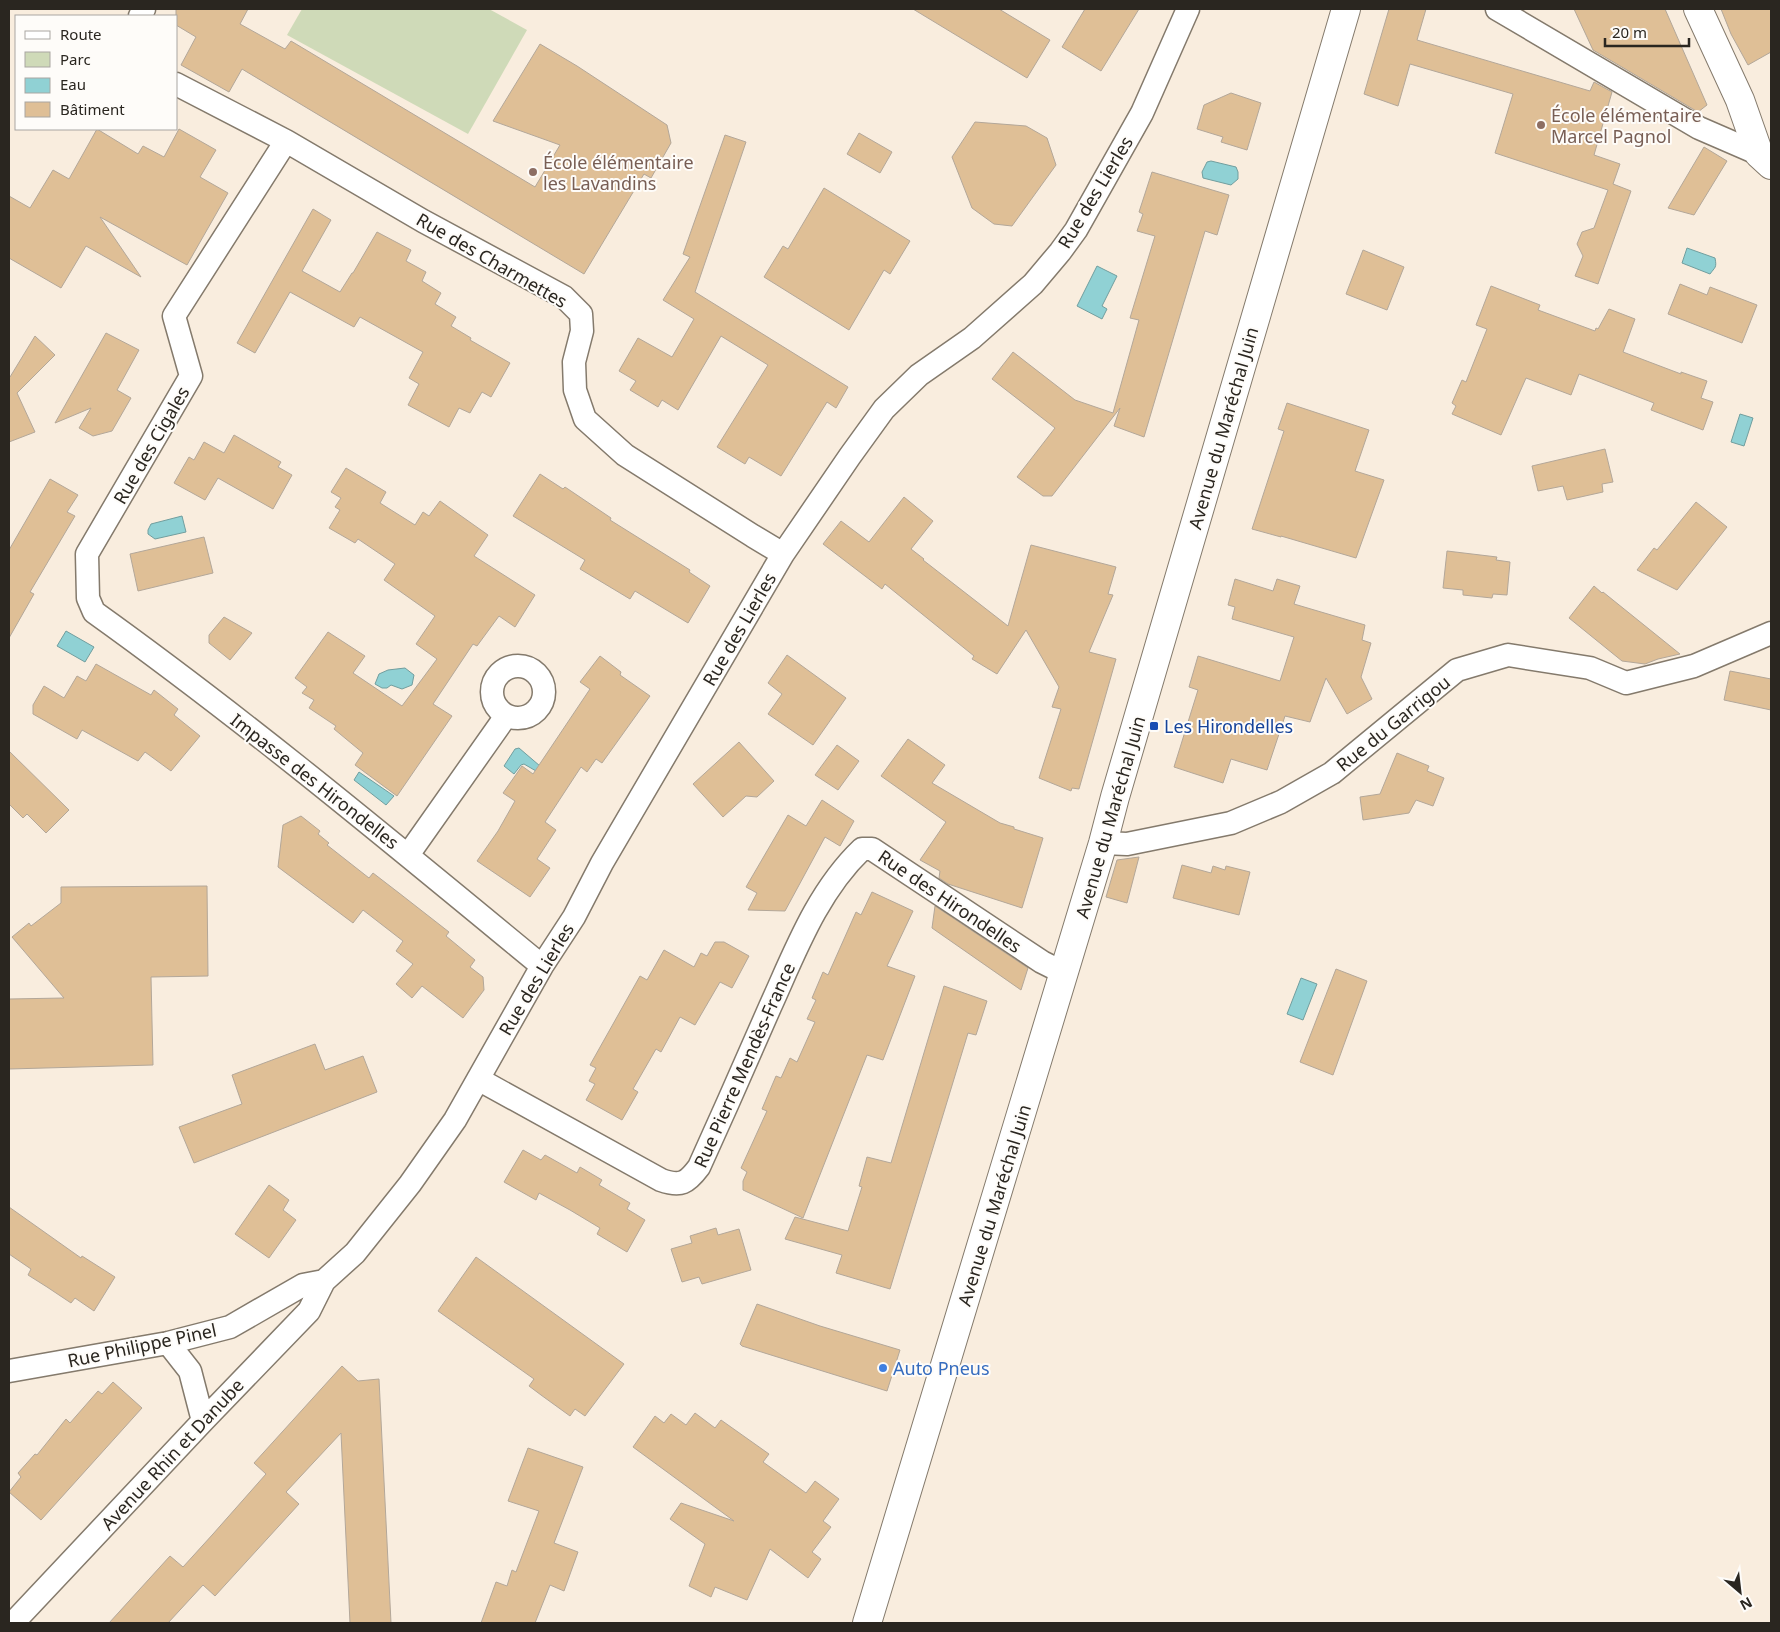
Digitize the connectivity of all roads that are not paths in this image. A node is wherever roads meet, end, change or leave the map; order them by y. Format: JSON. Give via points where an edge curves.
{"nodes":[{"id":1,"x":1188,"y":9,"type":"edge"},
{"id":2,"x":1346,"y":9,"type":"edge"},
{"id":3,"x":1498,"y":9,"type":"edge"},
{"id":4,"x":1698,"y":9,"type":"edge"},
{"id":5,"x":178,"y":85,"type":"edge"},
{"id":6,"x":286,"y":140,"type":"junction"},
{"id":7,"x":1765,"y":159,"type":"edge"},
{"id":8,"x":783,"y":554,"type":"junction"},
{"id":9,"x":88,"y":598,"type":"joint"},
{"id":10,"x":1771,"y":633,"type":"edge"},
{"id":11,"x":506,"y":716,"type":"dead end"},
{"id":12,"x":1103,"y":843,"type":"junction"},
{"id":13,"x":408,"y":855,"type":"junction"},
{"id":14,"x":809,"y":922,"type":"joint"},
{"id":15,"x":542,"y":966,"type":"junction"},
{"id":16,"x":1064,"y":973,"type":"junction"},
{"id":17,"x":478,"y":1079,"type":"junction"},
{"id":18,"x":324,"y":1281,"type":"junction"},
{"id":19,"x":168,"y":1343,"type":"junction"},
{"id":20,"x":9,"y":1371,"type":"edge"},
{"id":21,"x":203,"y":1421,"type":"junction"},
{"id":22,"x":13,"y":1623,"type":"edge"},
{"id":23,"x":867,"y":1623,"type":"edge"}],
"edges":[{"from":1,"to":8,"type":"street","name":"Rue des Lierles","via":[[1142,113],[1076,230],[1060,252],[1033,284],[972,338],[919,376],[884,409]]},
{"from":2,"to":12,"type":"main road","name":"Avenue du Maréchal Juin"},
{"from":3,"to":7,"type":"street","via":[[1699,128]]},
{"from":4,"to":7,"type":"main road"},
{"from":5,"to":6,"type":"street","name":"Rue des Charmettes"},
{"from":6,"to":8,"type":"street","name":"Rue des Charmettes","via":[[423,221],[564,297],[581,314],[582,331],[574,362],[575,390],[585,419],[625,455]]},
{"from":6,"to":9,"type":"street","name":"Rue des Cigales","via":[[174,316],[191,376],[87,554]]},
{"from":8,"to":15,"type":"street","name":"Rue des Lierles","via":[[602,863],[574,917]]},
{"from":9,"to":13,"type":"street","name":"Impasse des Hirondelles","via":[[94,612],[174,669]]},
{"from":10,"to":12,"type":"street","name":"Rue du Garrigou","via":[[1694,666],[1626,684],[1590,668],[1508,655],[1457,670],[1332,773],[1281,802],[1231,824],[1126,844]]},
{"from":11,"to":13,"type":"street"},
{"from":12,"to":16,"type":"main road","name":"Avenue du Maréchal Juin"},
{"from":13,"to":15,"type":"street","name":"Impasse des Hirondelles"},
{"from":14,"to":16,"type":"street","name":"Rue des Hirondelles","via":[[848,862],[862,849],[872,850],[1034,957]]},
{"from":14,"to":17,"type":"street","name":"Rue Pierre Mendès-France","via":[[699,1167],[684,1183],[674,1185],[661,1180]]},
{"from":15,"to":17,"type":"street","name":"Rue des Lierles"},
{"from":16,"to":23,"type":"main road","name":"Avenue du Maréchal Juin"},
{"from":17,"to":18,"type":"street","name":"Rue des Lierles","via":[[410,1184],[355,1253]]},
{"from":18,"to":19,"type":"street","name":"Rue Philippe Pinel","via":[[303,1286],[230,1327]]},
{"from":18,"to":21,"type":"street","name":"Avenue Rhin et Danube","via":[[309,1311]]},
{"from":19,"to":20,"type":"street","name":"Rue Philippe Pinel"},
{"from":19,"to":21,"type":"street","via":[[190,1371]]},
{"from":21,"to":22,"type":"street","name":"Avenue Rhin et Danube"}]}
